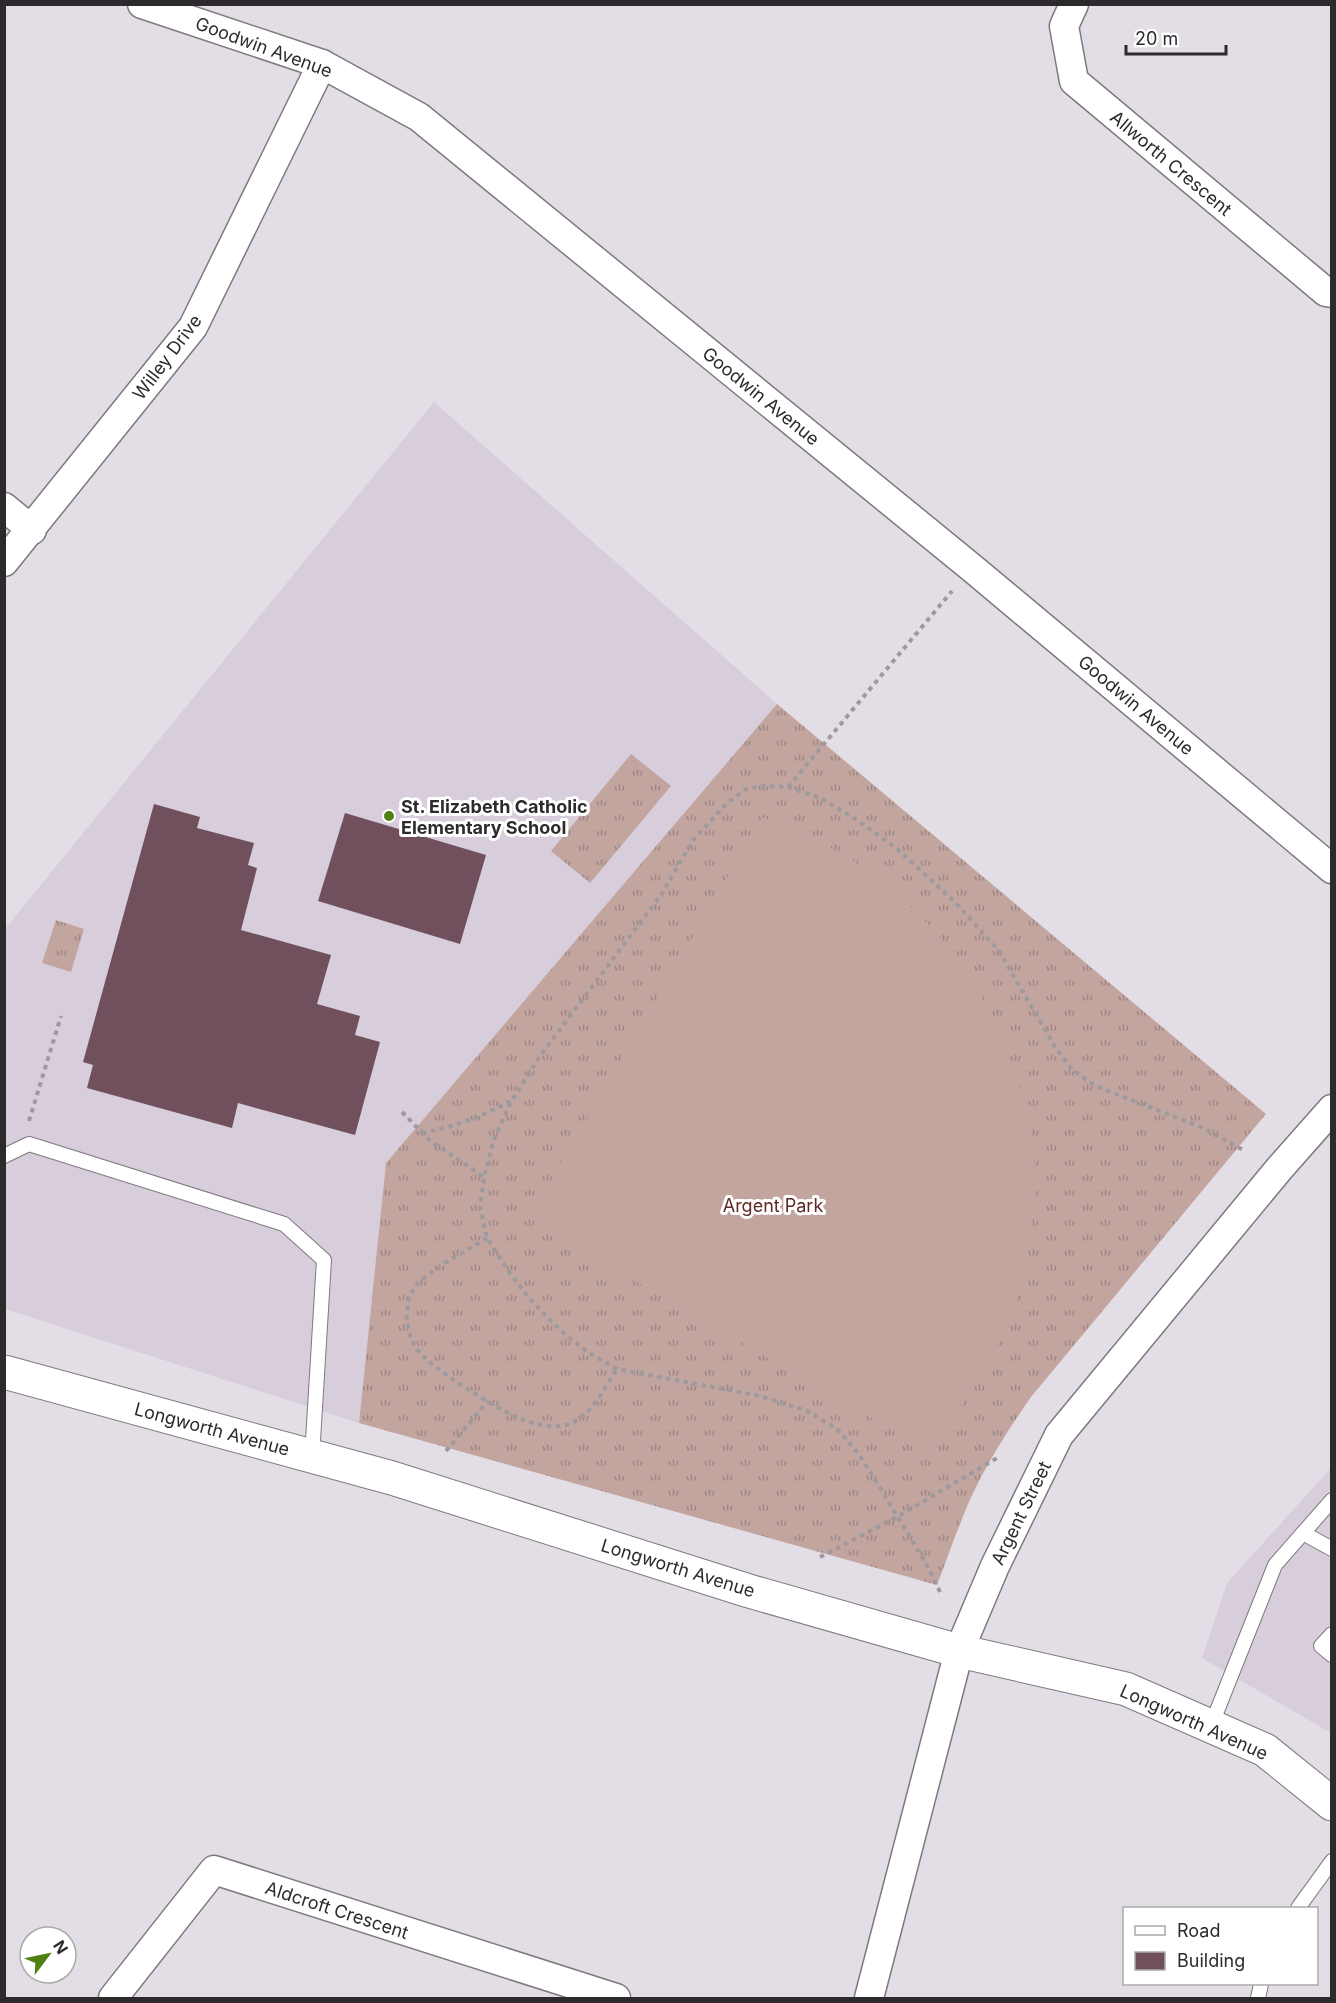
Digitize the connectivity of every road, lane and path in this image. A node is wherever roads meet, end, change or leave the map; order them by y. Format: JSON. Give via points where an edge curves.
{"nodes":[{"id":1,"x":142,"y":4,"type":"edge"},
{"id":2,"x":1074,"y":4,"type":"edge"},
{"id":3,"x":322,"y":64,"type":"junction"},
{"id":4,"x":1332,"y":293,"type":"edge"},
{"id":5,"x":4,"y":507,"type":"edge"},
{"id":6,"x":32,"y":530,"type":"junction"},
{"id":7,"x":4,"y":562,"type":"edge"},
{"id":8,"x":957,"y":586,"type":"dead end"},
{"id":9,"x":788,"y":787,"type":"junction"},
{"id":10,"x":1332,"y":869,"type":"edge"},
{"id":11,"x":61,"y":1016,"type":"dead end"},
{"id":12,"x":512,"y":1100,"type":"junction"},
{"id":13,"x":1332,"y":1109,"type":"edge"},
{"id":14,"x":402,"y":1112,"type":"dead end"},
{"id":15,"x":421,"y":1133,"type":"junction"},
{"id":16,"x":29,"y":1144,"type":"junction"},
{"id":17,"x":1245,"y":1151,"type":"dead end"},
{"id":18,"x":4,"y":1156,"type":"edge"},
{"id":19,"x":484,"y":1177,"type":"junction"},
{"id":20,"x":487,"y":1238,"type":"junction"},
{"id":21,"x":616,"y":1369,"type":"junction"},
{"id":22,"x":4,"y":1372,"type":"edge"},
{"id":23,"x":488,"y":1401,"type":"junction"},
{"id":24,"x":446,"y":1451,"type":"dead end"},
{"id":25,"x":312,"y":1457,"type":"junction"},
{"id":26,"x":997,"y":1458,"type":"dead end"},
{"id":27,"x":1332,"y":1500,"type":"edge"},
{"id":28,"x":897,"y":1517,"type":"junction"},
{"id":29,"x":1303,"y":1533,"type":"junction"},
{"id":30,"x":1332,"y":1549,"type":"edge"},
{"id":31,"x":820,"y":1557,"type":"dead end"},
{"id":32,"x":940,"y":1592,"type":"dead end"},
{"id":33,"x":1332,"y":1634,"type":"edge"},
{"id":34,"x":959,"y":1651,"type":"junction"},
{"id":35,"x":1332,"y":1655,"type":"edge"},
{"id":36,"x":1211,"y":1726,"type":"junction"},
{"id":37,"x":1332,"y":1804,"type":"edge"},
{"id":38,"x":1332,"y":1861,"type":"edge"},
{"id":39,"x":1299,"y":1907,"type":"edge"},
{"id":40,"x":113,"y":1998,"type":"edge"},
{"id":41,"x":616,"y":1998,"type":"edge"},
{"id":42,"x":869,"y":1998,"type":"edge"}],
"edges":[{"from":1,"to":3,"type":"street","name":"Goodwin Avenue"},
{"from":2,"to":4,"type":"street","name":"Allworth Crescent","via":[[1064,26],[1074,81],[1326,292]]},
{"from":3,"to":6,"type":"street","name":"Willey Drive","via":[[193,327]]},
{"from":3,"to":10,"type":"street","name":"Goodwin Avenue","via":[[419,117],[972,568]]},
{"from":5,"to":6,"type":"street"},
{"from":6,"to":7,"type":"street","name":"Willey Drive"},
{"from":8,"to":9,"type":"path"},
{"from":9,"to":12,"type":"path","via":[[746,789],[708,822],[661,895],[540,1056]]},
{"from":9,"to":17,"type":"path","via":[[820,798],[851,816],[896,848],[955,902],[999,951],[1071,1068],[1103,1089],[1201,1127]]},
{"from":11,"to":16,"type":"path","via":[[29,1121]]},
{"from":12,"to":15,"type":"path","via":[[489,1113]]},
{"from":12,"to":19,"type":"path","via":[[494,1139]]},
{"from":13,"to":34,"type":"street","name":"Argent Street","via":[[1059,1436],[995,1566]]},
{"from":14,"to":15,"type":"path"},
{"from":15,"to":19,"type":"path"},
{"from":16,"to":18,"type":"lane"},
{"from":16,"to":25,"type":"lane","via":[[284,1224],[324,1260]]},
{"from":19,"to":20,"type":"path","via":[[480,1206]]},
{"from":20,"to":21,"type":"path","via":[[529,1298],[561,1331]]},
{"from":20,"to":23,"type":"path","via":[[416,1287],[406,1318],[416,1349],[428,1362]]},
{"from":21,"to":23,"type":"path","via":[[587,1414],[564,1426],[540,1425]]},
{"from":21,"to":28,"type":"path","via":[[760,1396],[807,1411],[837,1429],[858,1453]]},
{"from":22,"to":25,"type":"street","name":"Longworth Avenue"},
{"from":23,"to":24,"type":"path"},
{"from":25,"to":34,"type":"street","name":"Longworth Avenue"},
{"from":26,"to":28,"type":"path"},
{"from":27,"to":29,"type":"lane"},
{"from":28,"to":31,"type":"path"},
{"from":28,"to":32,"type":"path"},
{"from":29,"to":30,"type":"lane"},
{"from":29,"to":36,"type":"lane","via":[[1275,1565]]},
{"from":33,"to":35,"type":"lane","via":[[1321,1646]]},
{"from":34,"to":36,"type":"street","name":"Longworth Avenue","via":[[1126,1689]]},
{"from":34,"to":42,"type":"street","name":"Argent Street"},
{"from":36,"to":37,"type":"street","name":"Longworth Avenue","via":[[1265,1750]]},
{"from":38,"to":39,"type":"lane"},
{"from":40,"to":41,"type":"street","name":"Aldcroft Crescent","via":[[214,1870]]}]}
